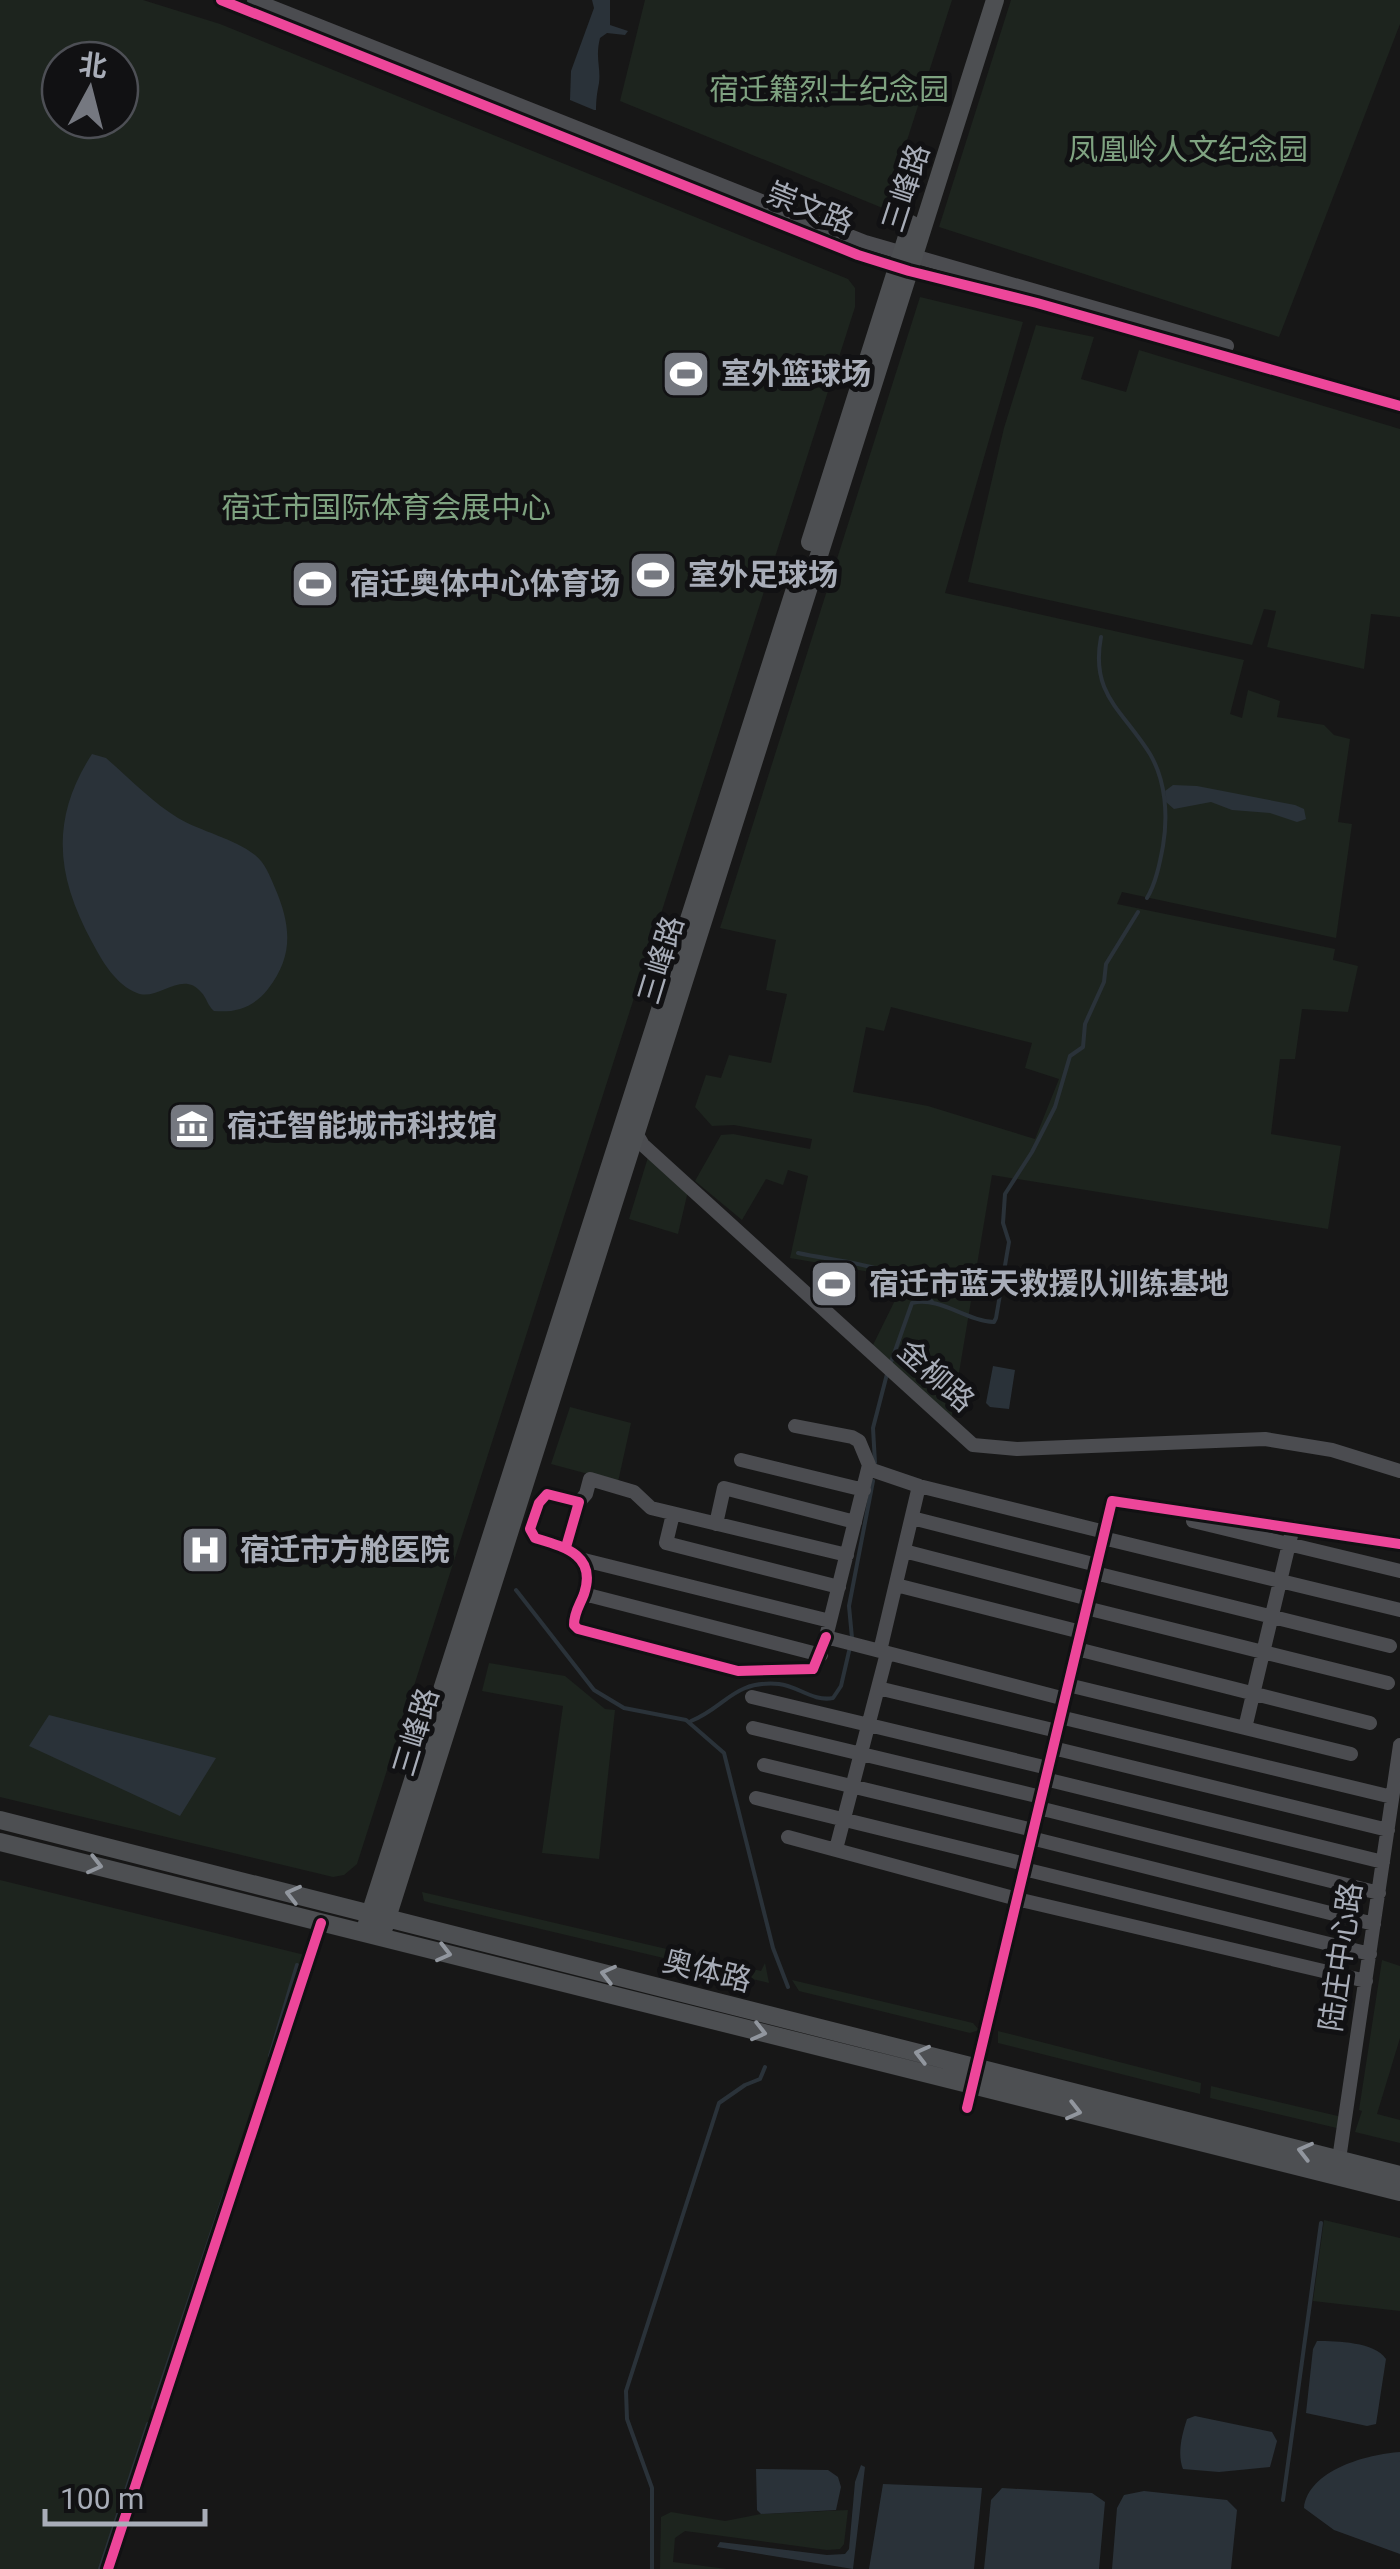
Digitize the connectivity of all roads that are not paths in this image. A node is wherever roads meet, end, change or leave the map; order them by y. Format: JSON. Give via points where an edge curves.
{"nodes":[{"id":1,"x":221,"y":0,"type":"edge"},
{"id":2,"x":254,"y":0,"type":"edge"},
{"id":3,"x":982,"y":0,"type":"edge"},
{"id":4,"x":995,"y":0,"type":"edge"},
{"id":5,"x":905,"y":262,"type":"junction"},
{"id":6,"x":1400,"y":398,"type":"edge"},
{"id":7,"x":1400,"y":406,"type":"edge"},
{"id":8,"x":636,"y":1133,"type":"junction"},
{"id":9,"x":795,"y":1426,"type":"dead end"},
{"id":10,"x":741,"y":1460,"type":"dead end"},
{"id":11,"x":868,"y":1469,"type":"junction"},
{"id":12,"x":1400,"y":1470,"type":"edge"},
{"id":13,"x":920,"y":1486,"type":"junction"},
{"id":14,"x":864,"y":1490,"type":"junction"},
{"id":15,"x":579,"y":1502,"type":"junction"},
{"id":16,"x":1182,"y":1511,"type":"junction"},
{"id":17,"x":673,"y":1514,"type":"junction"},
{"id":18,"x":505,"y":1518,"type":"junction"},
{"id":19,"x":912,"y":1518,"type":"junction"},
{"id":20,"x":533,"y":1520,"type":"junction"},
{"id":21,"x":855,"y":1522,"type":"junction"},
{"id":22,"x":716,"y":1524,"type":"junction"},
{"id":23,"x":1293,"y":1528,"type":"junction"},
{"id":24,"x":1104,"y":1535,"type":"junction"},
{"id":25,"x":1289,"y":1544,"type":"junction"},
{"id":26,"x":1400,"y":1544,"type":"edge"},
{"id":27,"x":566,"y":1548,"type":"junction"},
{"id":28,"x":904,"y":1552,"type":"junction"},
{"id":29,"x":847,"y":1556,"type":"junction"},
{"id":30,"x":584,"y":1560,"type":"junction"},
{"id":31,"x":1096,"y":1569,"type":"junction"},
{"id":32,"x":1400,"y":1571,"type":"edge"},
{"id":33,"x":1280,"y":1581,"type":"junction"},
{"id":34,"x":896,"y":1585,"type":"junction"},
{"id":35,"x":839,"y":1587,"type":"junction"},
{"id":36,"x":584,"y":1594,"type":"junction"},
{"id":37,"x":1088,"y":1603,"type":"junction"},
{"id":38,"x":1400,"y":1610,"type":"edge"},
{"id":39,"x":1272,"y":1617,"type":"junction"},
{"id":40,"x":830,"y":1621,"type":"junction"},
{"id":41,"x":1081,"y":1632,"type":"junction"},
{"id":42,"x":826,"y":1637,"type":"junction"},
{"id":43,"x":1390,"y":1646,"type":"dead end"},
{"id":44,"x":1076,"y":1649,"type":"junction"},
{"id":45,"x":883,"y":1652,"type":"junction"},
{"id":46,"x":1263,"y":1653,"type":"junction"},
{"id":47,"x":821,"y":1655,"type":"junction"},
{"id":48,"x":1388,"y":1683,"type":"dead end"},
{"id":49,"x":878,"y":1688,"type":"junction"},
{"id":50,"x":1066,"y":1692,"type":"junction"},
{"id":51,"x":1254,"y":1694,"type":"junction"},
{"id":52,"x":752,"y":1697,"type":"dead end"},
{"id":53,"x":1370,"y":1722,"type":"dead end"},
{"id":54,"x":1058,"y":1724,"type":"junction"},
{"id":55,"x":868,"y":1726,"type":"junction"},
{"id":56,"x":753,"y":1728,"type":"dead end"},
{"id":57,"x":1245,"y":1728,"type":"junction"},
{"id":58,"x":1400,"y":1745,"type":"edge"},
{"id":59,"x":1053,"y":1748,"type":"junction"},
{"id":60,"x":861,"y":1754,"type":"junction"},
{"id":61,"x":1351,"y":1754,"type":"dead end"},
{"id":62,"x":764,"y":1765,"type":"dead end"},
{"id":63,"x":1047,"y":1773,"type":"junction"},
{"id":64,"x":852,"y":1786,"type":"junction"},
{"id":65,"x":756,"y":1798,"type":"dead end"},
{"id":66,"x":1392,"y":1798,"type":"junction"},
{"id":67,"x":1040,"y":1802,"type":"junction"},
{"id":68,"x":0,"y":1820,"type":"edge"},
{"id":69,"x":844,"y":1820,"type":"junction"},
{"id":70,"x":1388,"y":1830,"type":"junction"},
{"id":71,"x":1032,"y":1834,"type":"junction"},
{"id":72,"x":788,"y":1837,"type":"dead end"},
{"id":73,"x":0,"y":1842,"type":"edge"},
{"id":74,"x":836,"y":1850,"type":"junction"},
{"id":75,"x":1383,"y":1862,"type":"junction"},
{"id":76,"x":1024,"y":1867,"type":"junction"},
{"id":77,"x":1378,"y":1893,"type":"junction"},
{"id":78,"x":1016,"y":1899,"type":"junction"},
{"id":79,"x":379,"y":1916,"type":"junction"},
{"id":80,"x":321,"y":1922,"type":"junction"},
{"id":81,"x":1374,"y":1924,"type":"junction"},
{"id":82,"x":372,"y":1935,"type":"junction"},
{"id":83,"x":1370,"y":1954,"type":"junction"},
{"id":84,"x":1366,"y":1981,"type":"junction"},
{"id":85,"x":974,"y":2076,"type":"junction"},
{"id":86,"x":967,"y":2108,"type":"dead end"},
{"id":87,"x":1338,"y":2168,"type":"junction"},
{"id":88,"x":1400,"y":2175,"type":"edge"},
{"id":89,"x":1400,"y":2192,"type":"edge"},
{"id":90,"x":108,"y":2569,"type":"edge"}],
"edges":[{"from":1,"to":5,"type":"street","name":"崇文路"},
{"from":2,"to":5,"type":"street","name":"崇文路"},
{"from":3,"to":5,"type":"main road","name":"三峰路"},
{"from":4,"to":5,"type":"main road","name":"三峰路"},
{"from":5,"to":6,"type":"street","name":"崇文路","via":[[1040,292]]},
{"from":5,"to":7,"type":"street","name":"崇文路"},
{"from":5,"to":8,"type":"main road","name":"三峰路"},
{"from":5,"to":18,"type":"main road","name":"三峰路"},
{"from":8,"to":12,"type":"street","name":"金柳路","via":[[978,1446],[1265,1439]]},
{"from":8,"to":18,"type":"main road","name":"三峰路"},
{"from":9,"to":11,"type":"street","via":[[858,1441]]},
{"from":10,"to":14,"type":"street"},
{"from":11,"to":13,"type":"street"},
{"from":11,"to":14,"type":"street"},
{"from":13,"to":19,"type":"street"},
{"from":13,"to":24,"type":"street"},
{"from":14,"to":21,"type":"street"},
{"from":15,"to":17,"type":"street","via":[[590,1479],[634,1492],[646,1506]]},
{"from":15,"to":20,"type":"street","via":[[548,1494]]},
{"from":15,"to":27,"type":"street"},
{"from":16,"to":23,"type":"street"},
{"from":16,"to":24,"type":"street","via":[[1112,1501]]},
{"from":16,"to":25,"type":"street","via":[[1195,1521]]},
{"from":17,"to":22,"type":"street"},
{"from":17,"to":35,"type":"street","via":[[666,1543]]},
{"from":18,"to":20,"type":"street"},
{"from":18,"to":79,"type":"main road","name":"三峰路"},
{"from":19,"to":28,"type":"street"},
{"from":19,"to":31,"type":"street"},
{"from":20,"to":27,"type":"street","via":[[534,1538]]},
{"from":21,"to":22,"type":"street","via":[[724,1488]]},
{"from":21,"to":29,"type":"street"},
{"from":22,"to":29,"type":"street"},
{"from":23,"to":25,"type":"street"},
{"from":23,"to":26,"type":"street"},
{"from":24,"to":31,"type":"street"},
{"from":24,"to":33,"type":"street"},
{"from":25,"to":32,"type":"street"},
{"from":25,"to":33,"type":"street"},
{"from":27,"to":30,"type":"street"},
{"from":28,"to":34,"type":"street"},
{"from":28,"to":37,"type":"street"},
{"from":29,"to":35,"type":"street"},
{"from":30,"to":36,"type":"street"},
{"from":30,"to":40,"type":"street"},
{"from":31,"to":37,"type":"street"},
{"from":31,"to":39,"type":"street"},
{"from":33,"to":38,"type":"street"},
{"from":33,"to":39,"type":"street"},
{"from":34,"to":41,"type":"street"},
{"from":34,"to":45,"type":"street"},
{"from":35,"to":40,"type":"street"},
{"from":36,"to":47,"type":"street"},
{"from":36,"to":47,"type":"street","via":[[574,1616],[578,1629],[738,1671],[807,1671]]},
{"from":37,"to":41,"type":"street"},
{"from":37,"to":46,"type":"street"},
{"from":39,"to":43,"type":"street"},
{"from":39,"to":46,"type":"street"},
{"from":40,"to":42,"type":"street"},
{"from":41,"to":44,"type":"street"},
{"from":42,"to":45,"type":"street"},
{"from":42,"to":47,"type":"street"},
{"from":44,"to":50,"type":"street"},
{"from":44,"to":51,"type":"street"},
{"from":45,"to":49,"type":"street"},
{"from":45,"to":50,"type":"street"},
{"from":46,"to":48,"type":"street"},
{"from":46,"to":51,"type":"street"},
{"from":49,"to":54,"type":"street"},
{"from":49,"to":55,"type":"street"},
{"from":50,"to":54,"type":"street"},
{"from":50,"to":57,"type":"street"},
{"from":51,"to":53,"type":"street"},
{"from":51,"to":57,"type":"street"},
{"from":52,"to":55,"type":"street"},
{"from":54,"to":59,"type":"street"},
{"from":54,"to":66,"type":"street"},
{"from":55,"to":60,"type":"street"},
{"from":55,"to":63,"type":"street"},
{"from":56,"to":60,"type":"street"},
{"from":57,"to":61,"type":"street"},
{"from":58,"to":66,"type":"street","name":"陆庄中心路"},
{"from":59,"to":63,"type":"street"},
{"from":59,"to":70,"type":"street"},
{"from":60,"to":64,"type":"street"},
{"from":60,"to":67,"type":"street"},
{"from":62,"to":64,"type":"street"},
{"from":63,"to":67,"type":"street"},
{"from":63,"to":75,"type":"street"},
{"from":64,"to":69,"type":"street"},
{"from":64,"to":71,"type":"street"},
{"from":65,"to":69,"type":"street"},
{"from":66,"to":70,"type":"street","name":"陆庄中心路"},
{"from":67,"to":71,"type":"street"},
{"from":67,"to":77,"type":"street"},
{"from":79,"to":68,"type":"main road","name":"奥体路","one_way":true},
{"from":69,"to":74,"type":"street"},
{"from":69,"to":76,"type":"street"},
{"from":70,"to":75,"type":"street","name":"陆庄中心路"},
{"from":71,"to":76,"type":"street"},
{"from":71,"to":81,"type":"street"},
{"from":72,"to":74,"type":"street"},
{"from":73,"to":80,"type":"main road","name":"奥体路","one_way":true},
{"from":74,"to":78,"type":"street"},
{"from":75,"to":77,"type":"street","name":"陆庄中心路"},
{"from":76,"to":78,"type":"street"},
{"from":76,"to":83,"type":"street"},
{"from":77,"to":81,"type":"street","name":"陆庄中心路"},
{"from":78,"to":84,"type":"street"},
{"from":78,"to":85,"type":"street"},
{"from":79,"to":82,"type":"main road","name":"三峰路"},
{"from":85,"to":79,"type":"main road","name":"奥体路","one_way":true},
{"from":80,"to":82,"type":"main road","name":"奥体路"},
{"from":80,"to":90,"type":"street"},
{"from":81,"to":83,"type":"street","name":"陆庄中心路"},
{"from":82,"to":85,"type":"main road","name":"奥体路","one_way":true},
{"from":83,"to":84,"type":"street","name":"陆庄中心路"},
{"from":84,"to":87,"type":"street","name":"陆庄中心路"},
{"from":85,"to":86,"type":"street"},
{"from":85,"to":87,"type":"main road","name":"奥体路"},
{"from":87,"to":88,"type":"main road","name":"奥体路"},
{"from":87,"to":89,"type":"main road","name":"奥体路"}]}
